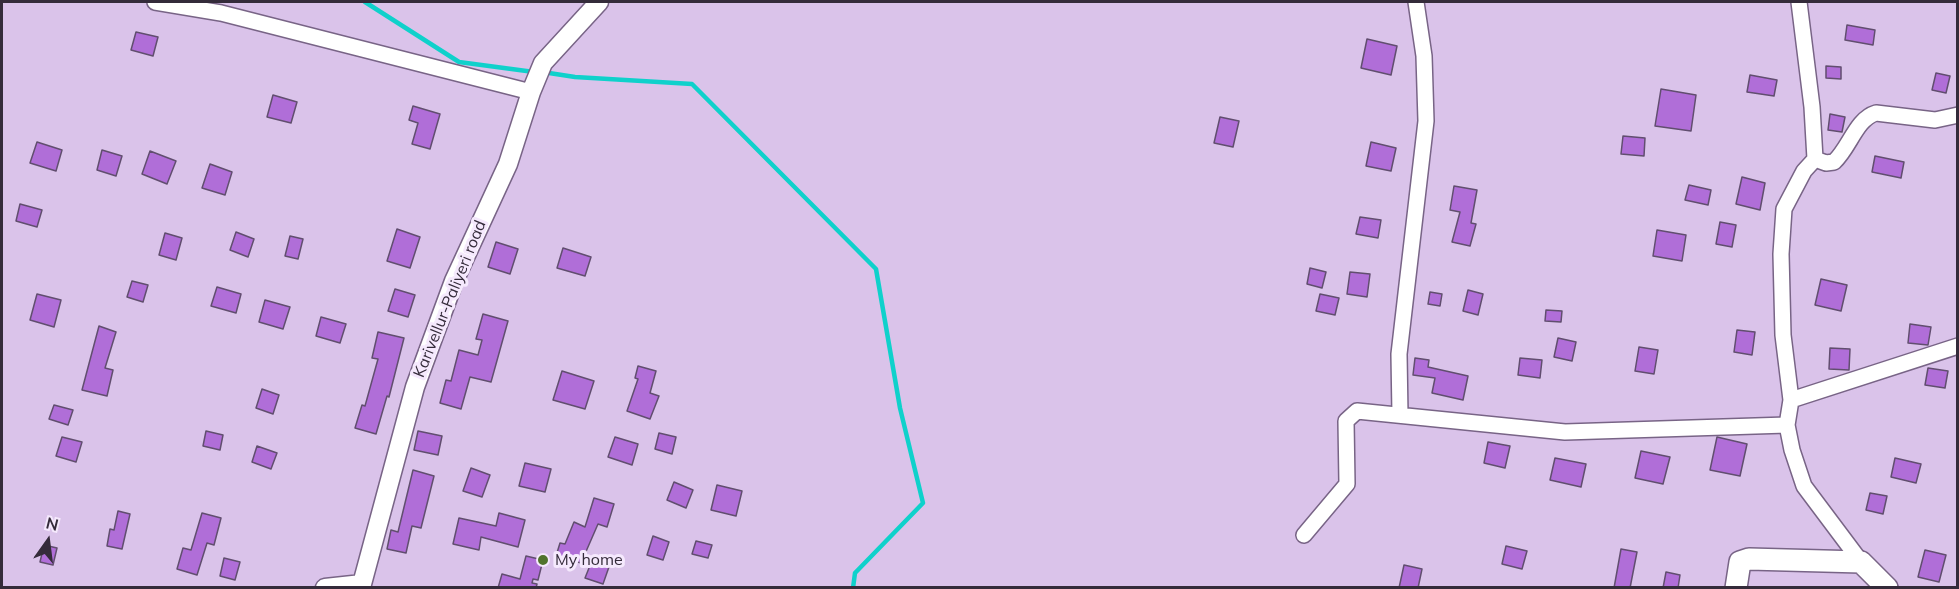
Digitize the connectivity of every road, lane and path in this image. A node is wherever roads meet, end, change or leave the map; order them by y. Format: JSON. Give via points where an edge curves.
{"nodes":[{"id":1,"x":154,"y":2,"type":"edge"},
{"id":2,"x":599,"y":2,"type":"edge"},
{"id":3,"x":1416,"y":2,"type":"edge"},
{"id":4,"x":1799,"y":2,"type":"edge"},
{"id":5,"x":531,"y":92,"type":"junction"},
{"id":6,"x":1958,"y":115,"type":"edge"},
{"id":7,"x":1815,"y":159,"type":"junction"},
{"id":8,"x":1958,"y":346,"type":"edge"},
{"id":9,"x":1791,"y":400,"type":"junction"},
{"id":10,"x":1400,"y":415,"type":"junction"},
{"id":11,"x":1787,"y":425,"type":"junction"},
{"id":12,"x":1304,"y":535,"type":"dead end"},
{"id":13,"x":1861,"y":562,"type":"junction"},
{"id":14,"x":325,"y":588,"type":"edge"},
{"id":15,"x":1736,"y":588,"type":"edge"},
{"id":16,"x":1887,"y":588,"type":"edge"}],
"edges":[{"from":1,"to":5,"type":"street","via":[[221,13]]},
{"from":2,"to":5,"type":"street","name":"Karivellur-Paliyeri road","via":[[543,63]]},
{"from":3,"to":10,"type":"street","via":[[1424,56],[1426,121],[1399,354]]},
{"from":4,"to":7,"type":"street"},
{"from":5,"to":14,"type":"street","name":"Karivellur-Paliyeri road","via":[[508,164],[454,281],[415,387],[362,584]]},
{"from":6,"to":7,"type":"street","via":[[1935,120],[1867,115],[1834,162]]},
{"from":7,"to":9,"type":"street","via":[[1784,208],[1783,335]]},
{"from":8,"to":9,"type":"street"},
{"from":9,"to":11,"type":"street"},
{"from":10,"to":11,"type":"street","via":[[1565,432]]},
{"from":10,"to":12,"type":"street","via":[[1357,411],[1346,421],[1347,484]]},
{"from":11,"to":13,"type":"street","via":[[1804,486]]},
{"from":13,"to":15,"type":"main road","via":[[1749,559],[1740,562]]},
{"from":13,"to":16,"type":"main road"}]}
